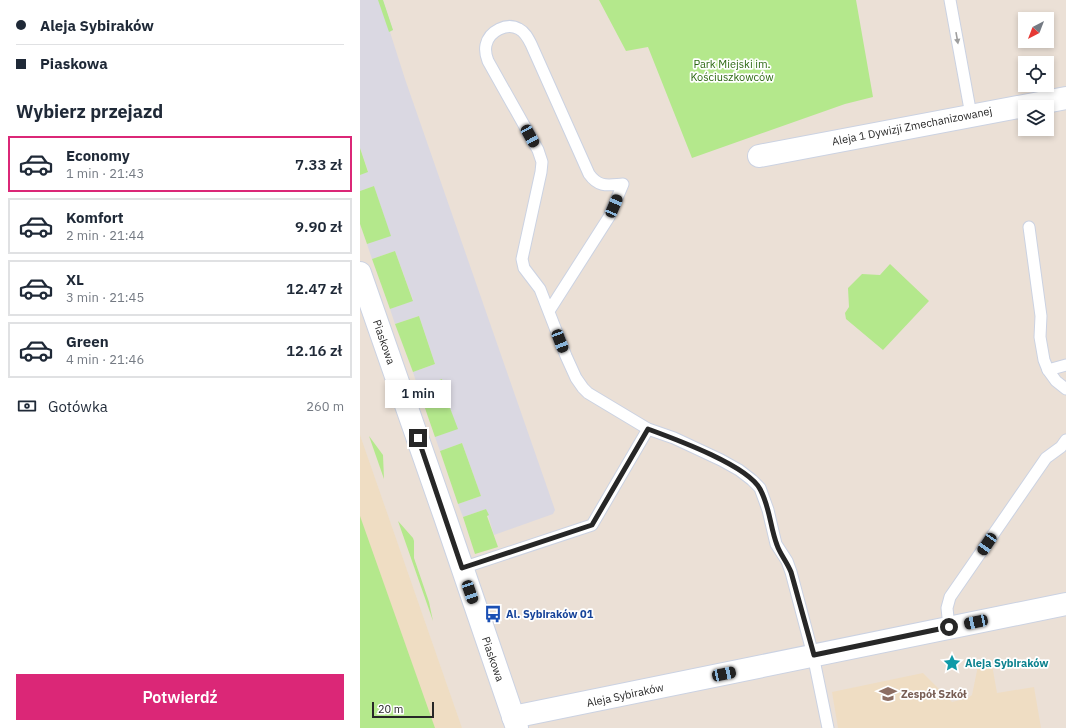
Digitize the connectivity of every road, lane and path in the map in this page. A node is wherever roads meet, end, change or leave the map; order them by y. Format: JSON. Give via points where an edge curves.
{"nodes":[{"id":1,"x":950,"y":0,"type":"edge"},
{"id":2,"x":1066,"y":98,"type":"edge"},
{"id":3,"x":971,"y":115,"type":"junction"},
{"id":4,"x":759,"y":156,"type":"dead end"},
{"id":5,"x":1029,"y":227,"type":"dead end"},
{"id":6,"x":360,"y":273,"type":"edge"},
{"id":7,"x":549,"y":311,"type":"junction"},
{"id":8,"x":1066,"y":366,"type":"edge"},
{"id":9,"x":1048,"y":370,"type":"junction"},
{"id":10,"x":1066,"y":389,"type":"edge"},
{"id":11,"x":648,"y":429,"type":"junction"},
{"id":12,"x":1066,"y":440,"type":"edge"},
{"id":13,"x":462,"y":568,"type":"junction"},
{"id":14,"x":1066,"y":604,"type":"edge"},
{"id":15,"x":949,"y":627,"type":"junction"},
{"id":16,"x":814,"y":655,"type":"junction"},
{"id":17,"x":515,"y":723,"type":"edge"},
{"id":18,"x":828,"y":728,"type":"edge"}],
"edges":[{"from":1,"to":3,"type":"lane","one_way":true},
{"from":2,"to":3,"type":"street","name":"Aleja 1 Dywizji Zmechanizowanej"},
{"from":3,"to":4,"type":"street","name":"Aleja 1 Dywizji Zmechanizowanej"},
{"from":5,"to":9,"type":"lane","via":[[1041,316],[1040,337]]},
{"from":6,"to":13,"type":"street","name":"Piaskowa"},
{"from":7,"to":7,"type":"lane","via":[[540,289],[524,268],[522,259],[542,162],[486,55],[486,45],[492,33],[508,27],[523,32],[531,44],[589,174],[603,185],[623,184],[610,217]]},
{"from":7,"to":11,"type":"lane","via":[[567,359],[576,378],[588,394]]},
{"from":8,"to":9,"type":"lane"},
{"from":9,"to":10,"type":"lane"},
{"from":11,"to":13,"type":"lane","via":[[592,525]]},
{"from":11,"to":16,"type":"lane","via":[[721,460],[739,470],[760,488],[776,544],[791,572]]},
{"from":12,"to":15,"type":"lane","via":[[1046,458],[950,597],[946,608]]},
{"from":13,"to":17,"type":"street","name":"Piaskowa"},
{"from":14,"to":15,"type":"street","name":"Aleja Sybiraków"},
{"from":15,"to":16,"type":"street","name":"Aleja Sybiraków"},
{"from":16,"to":17,"type":"street","name":"Aleja Sybiraków"},
{"from":16,"to":18,"type":"lane"}]}
